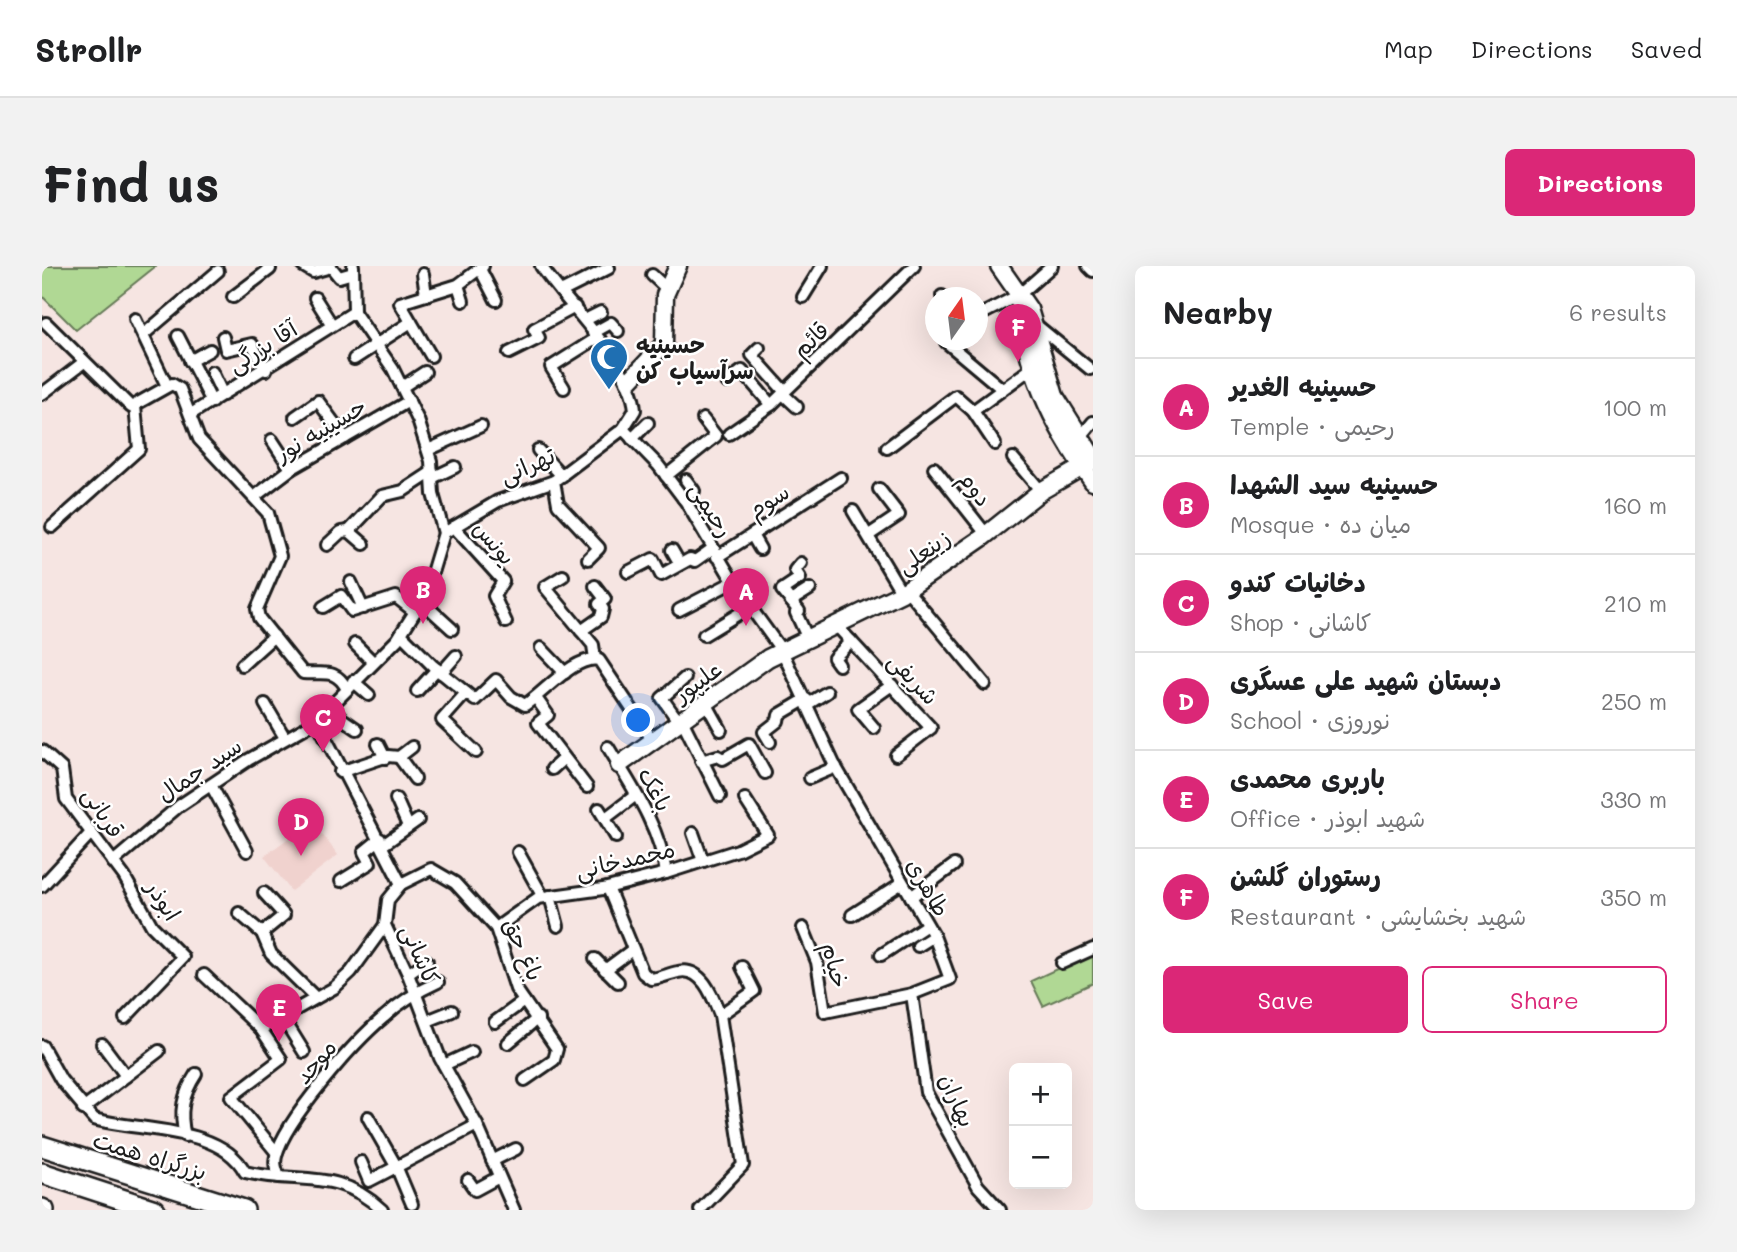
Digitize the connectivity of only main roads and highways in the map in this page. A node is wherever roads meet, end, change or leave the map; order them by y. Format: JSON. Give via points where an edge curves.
{"nodes":[{"id":1,"x":42,"y":1146,"type":"edge"},
{"id":2,"x":42,"y":1173,"type":"edge"},
{"id":3,"x":155,"y":1210,"type":"edge"},
{"id":4,"x":244,"y":1210,"type":"edge"}],
"edges":[{"from":1,"to":4,"type":"highway","name":"بزرگراه همت"},
{"from":2,"to":3,"type":"highway"}]}
